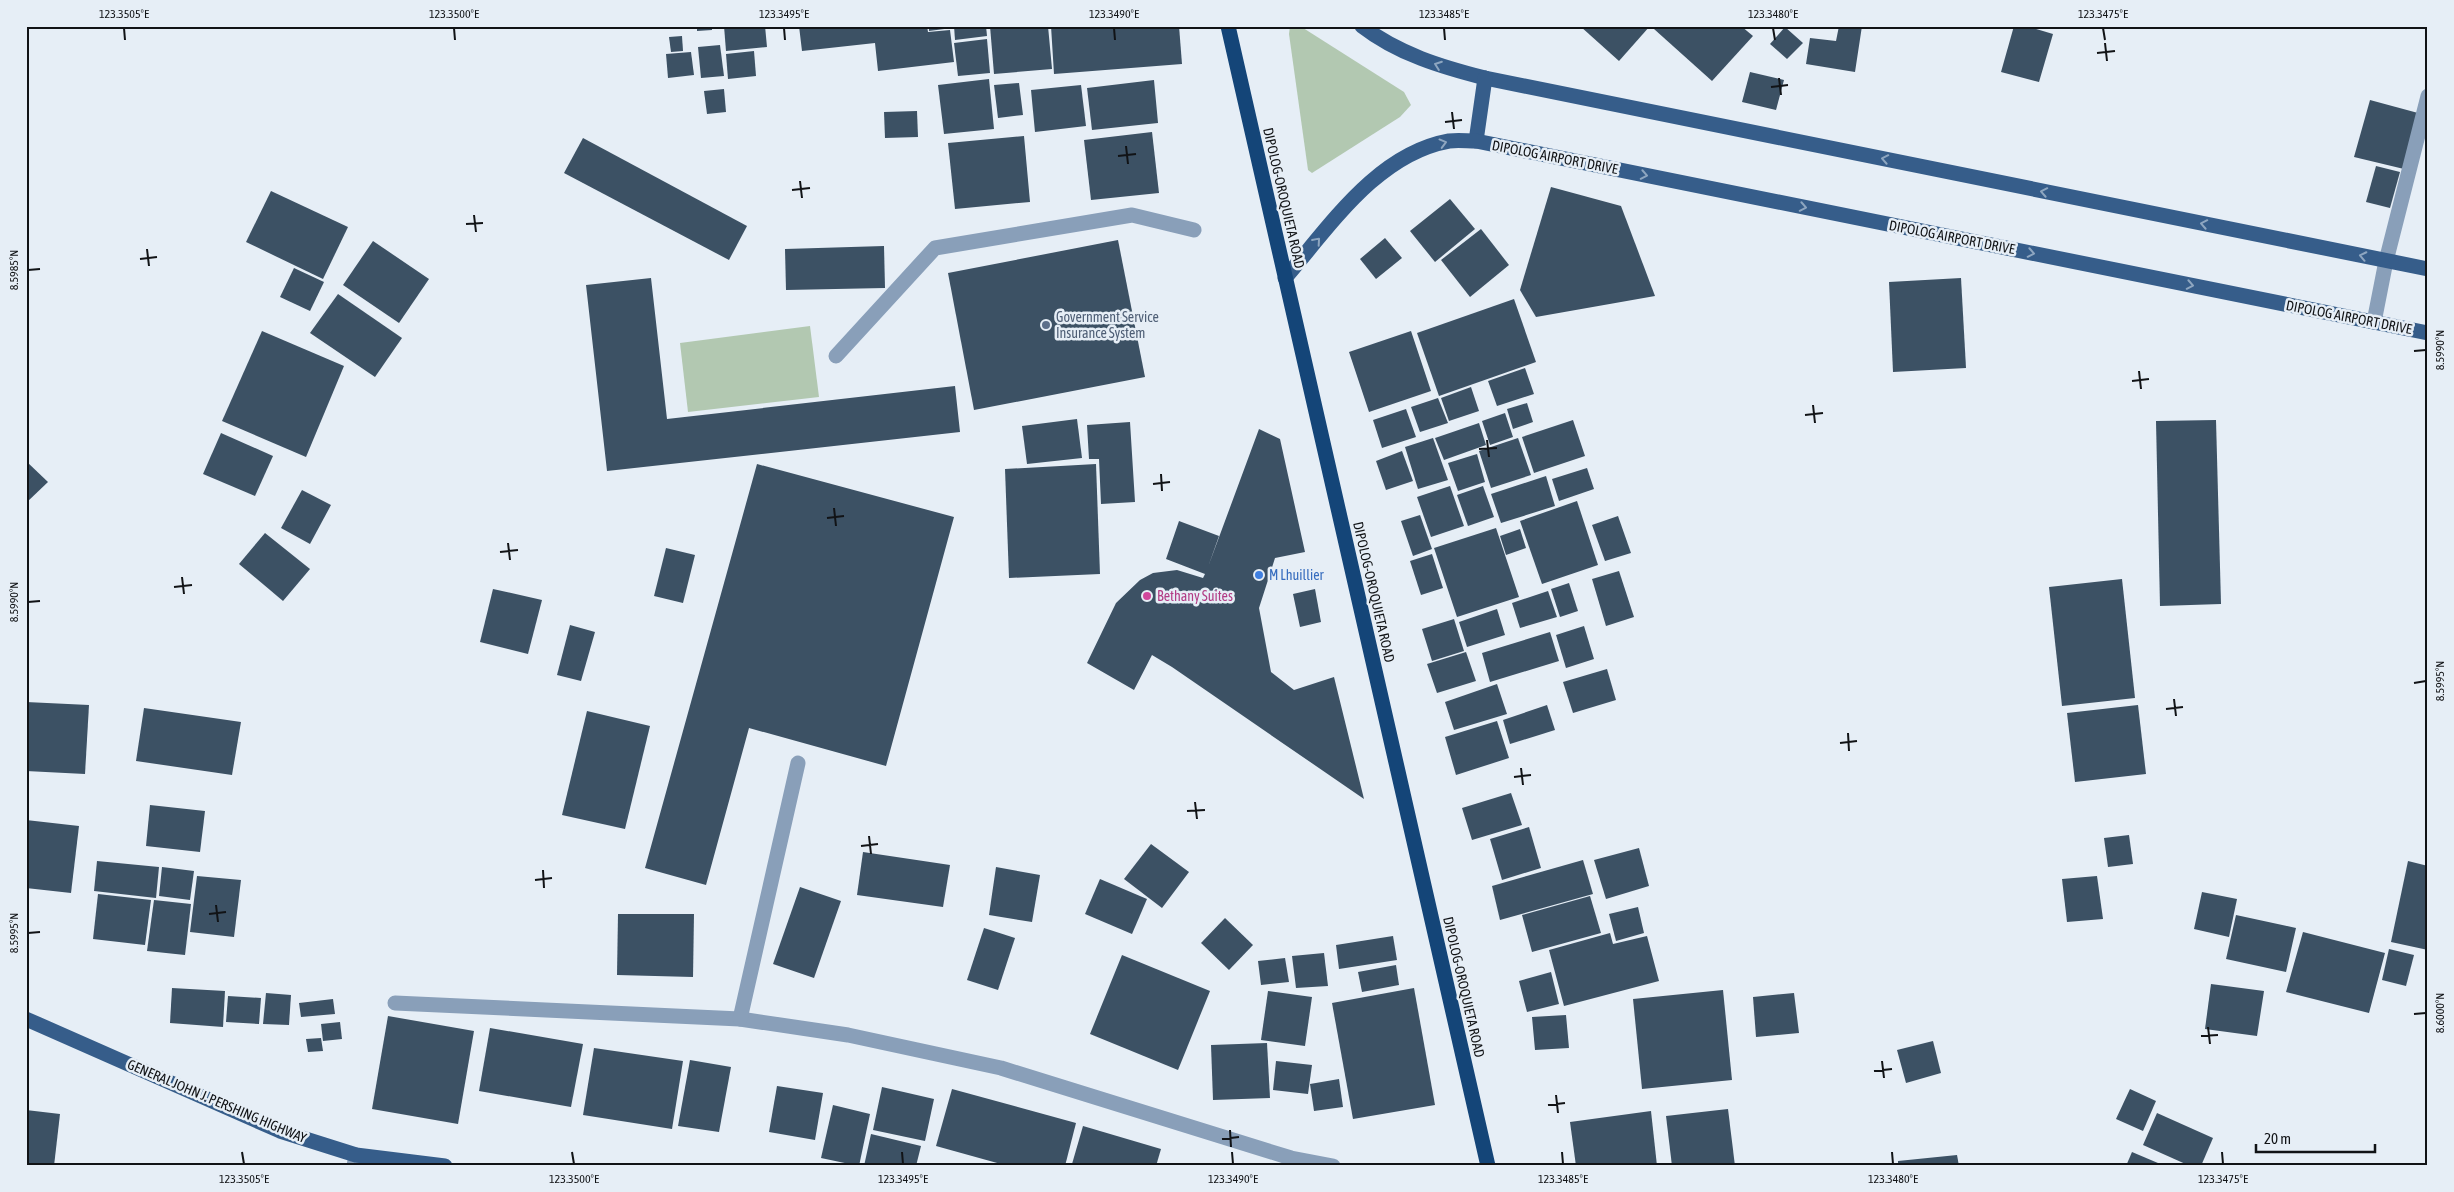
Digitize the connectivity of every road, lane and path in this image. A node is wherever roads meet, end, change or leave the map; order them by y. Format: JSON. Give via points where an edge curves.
{"nodes":[{"id":1,"x":1228,"y":26,"type":"edge"},
{"id":2,"x":1362,"y":26,"type":"edge"},
{"id":3,"x":1485,"y":78,"type":"junction"},
{"id":4,"x":2428,"y":96,"type":"edge"},
{"id":5,"x":1476,"y":141,"type":"junction"},
{"id":6,"x":1194,"y":230,"type":"dead end"},
{"id":7,"x":2386,"y":261,"type":"junction"},
{"id":8,"x":2428,"y":269,"type":"edge"},
{"id":9,"x":1285,"y":278,"type":"junction"},
{"id":10,"x":2374,"y":322,"type":"junction"},
{"id":11,"x":2428,"y":333,"type":"edge"},
{"id":12,"x":836,"y":356,"type":"dead end"},
{"id":13,"x":798,"y":763,"type":"dead end"},
{"id":14,"x":395,"y":1003,"type":"dead end"},
{"id":15,"x":26,"y":1018,"type":"edge"},
{"id":16,"x":740,"y":1019,"type":"junction"},
{"id":17,"x":355,"y":1161,"type":"edge"},
{"id":18,"x":445,"y":1166,"type":"edge"},
{"id":19,"x":1333,"y":1166,"type":"edge"},
{"id":20,"x":1488,"y":1166,"type":"edge"}],
"edges":[{"from":1,"to":9,"type":"highway","name":"DIPOLOG-OROQUIETA ROAD"},
{"from":3,"to":2,"type":"main road","one_way":true,"via":[[1443,67],[1405,52]]},
{"from":3,"to":5,"type":"main road"},
{"from":7,"to":3,"type":"main road","one_way":true},
{"from":4,"to":7,"type":"street"},
{"from":9,"to":5,"type":"main road","name":"DIPOLOG AIRPORT DRIVE","one_way":true,"via":[[1355,197],[1387,170],[1419,150],[1450,141]]},
{"from":5,"to":10,"type":"main road","name":"DIPOLOG AIRPORT DRIVE","one_way":true},
{"from":6,"to":12,"type":"street","via":[[1132,215],[935,248]]},
{"from":7,"to":8,"type":"main road"},
{"from":7,"to":10,"type":"street"},
{"from":9,"to":20,"type":"highway","name":"DIPOLOG-OROQUIETA ROAD"},
{"from":10,"to":11,"type":"main road","name":"DIPOLOG AIRPORT DRIVE"},
{"from":13,"to":16,"type":"street"},
{"from":14,"to":16,"type":"street"},
{"from":15,"to":17,"type":"main road","name":"GENERAL JOHN J. PERSHING HIGHWAY"},
{"from":16,"to":19,"type":"street","via":[[848,1035],[984,1064],[1291,1158]]},
{"from":17,"to":18,"type":"main road","name":"GENERAL JOHN J. PERSHING HIGHWAY"}]}
